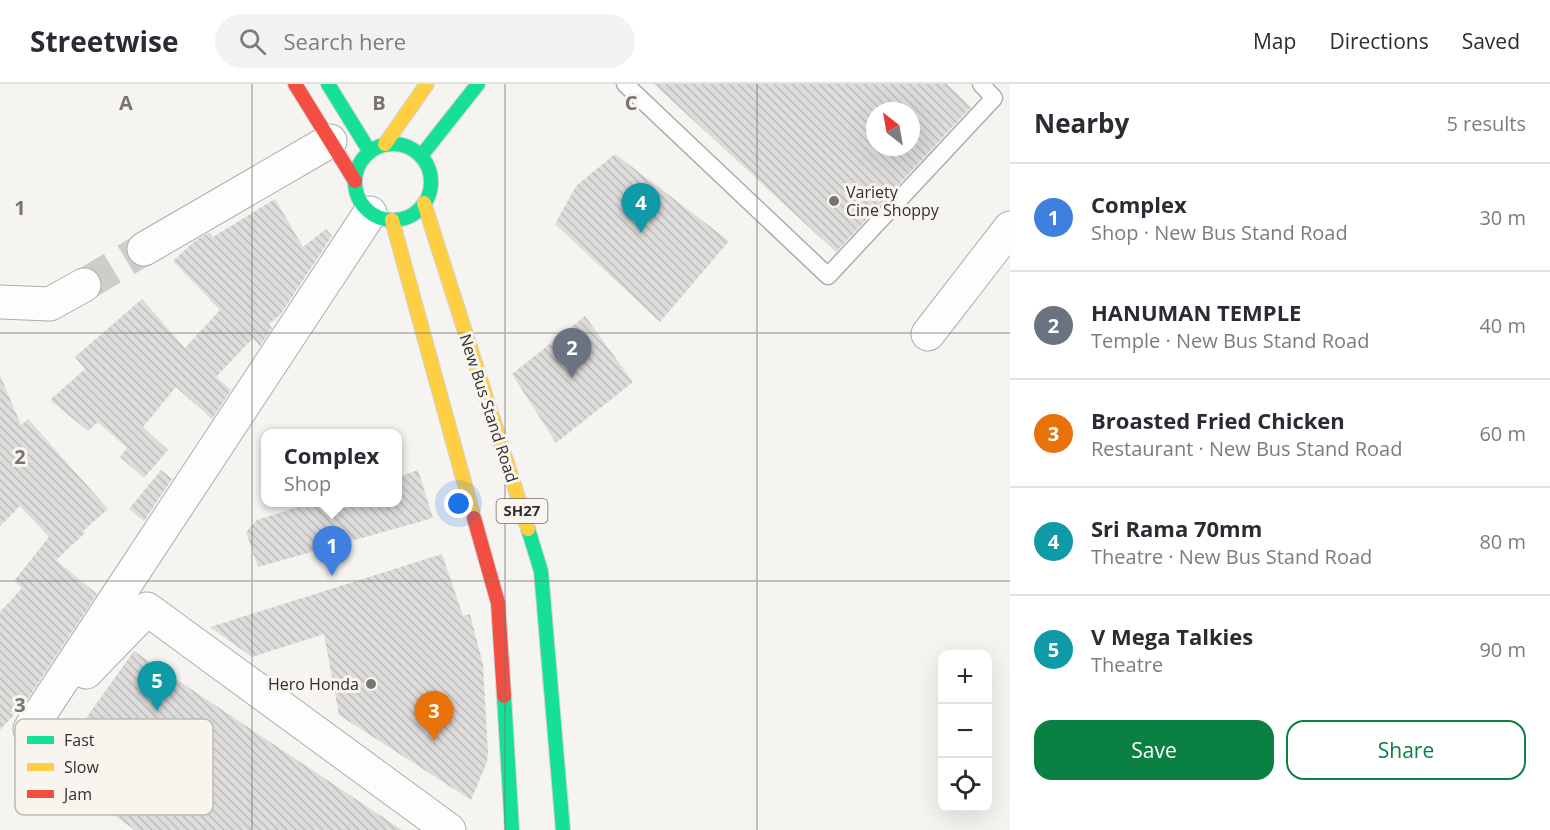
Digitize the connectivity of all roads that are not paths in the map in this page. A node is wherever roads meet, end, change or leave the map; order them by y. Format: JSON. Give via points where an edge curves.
{"nodes":[{"id":1,"x":295,"y":84,"type":"edge"},
{"id":2,"x":328,"y":84,"type":"edge"},
{"id":3,"x":428,"y":84,"type":"edge"},
{"id":4,"x":478,"y":84,"type":"edge"},
{"id":5,"x":626,"y":84,"type":"edge"},
{"id":6,"x":981,"y":84,"type":"edge"},
{"id":7,"x":330,"y":141,"type":"junction"},
{"id":8,"x":385,"y":144,"type":"junction"},
{"id":9,"x":370,"y":152,"type":"junction"},
{"id":10,"x":421,"y":156,"type":"junction"},
{"id":11,"x":355,"y":181,"type":"junction"},
{"id":12,"x":424,"y":203,"type":"junction"},
{"id":13,"x":381,"y":217,"type":"junction"},
{"id":14,"x":1010,"y":228,"type":"edge"},
{"id":15,"x":144,"y":249,"type":"tunnel mouth"},
{"id":16,"x":84,"y":285,"type":"tunnel mouth"},
{"id":17,"x":5,"y":302,"type":"edge"},
{"id":18,"x":928,"y":334,"type":"dead end"},
{"id":19,"x":37,"y":719,"type":"edge"},
{"id":20,"x":40,"y":719,"type":"edge"},
{"id":21,"x":449,"y":830,"type":"edge"},
{"id":22,"x":512,"y":830,"type":"edge"},
{"id":23,"x":563,"y":830,"type":"edge"}],
"edges":[{"from":1,"to":7,"type":"main road"},
{"from":2,"to":9,"type":"main road"},
{"from":3,"to":8,"type":"main road"},
{"from":4,"to":10,"type":"main road"},
{"from":5,"to":6,"type":"lane","via":[[828,276],[994,98]]},
{"from":7,"to":11,"type":"main road"},
{"from":7,"to":15,"type":"street"},
{"from":8,"to":9,"type":"main road"},
{"from":8,"to":10,"type":"main road","via":[[398,144]]},
{"from":9,"to":11,"type":"main road","via":[[357,169]]},
{"from":10,"to":12,"type":"main road","via":[[431,179]]},
{"from":11,"to":13,"type":"main road","via":[[362,204]]},
{"from":12,"to":13,"type":"main road","via":[[405,218]]},
{"from":12,"to":23,"type":"main road","name":"New Bus Stand Road","number":"SH27","via":[[542,571]]},
{"from":13,"to":19,"type":"street"},
{"from":13,"to":22,"type":"main road","number":"SH27","via":[[498,603]]},
{"from":14,"to":18,"type":"street"},
{"from":16,"to":17,"type":"street","via":[[50,304]]},
{"from":20,"to":21,"type":"street","via":[[147,609]]}]}
